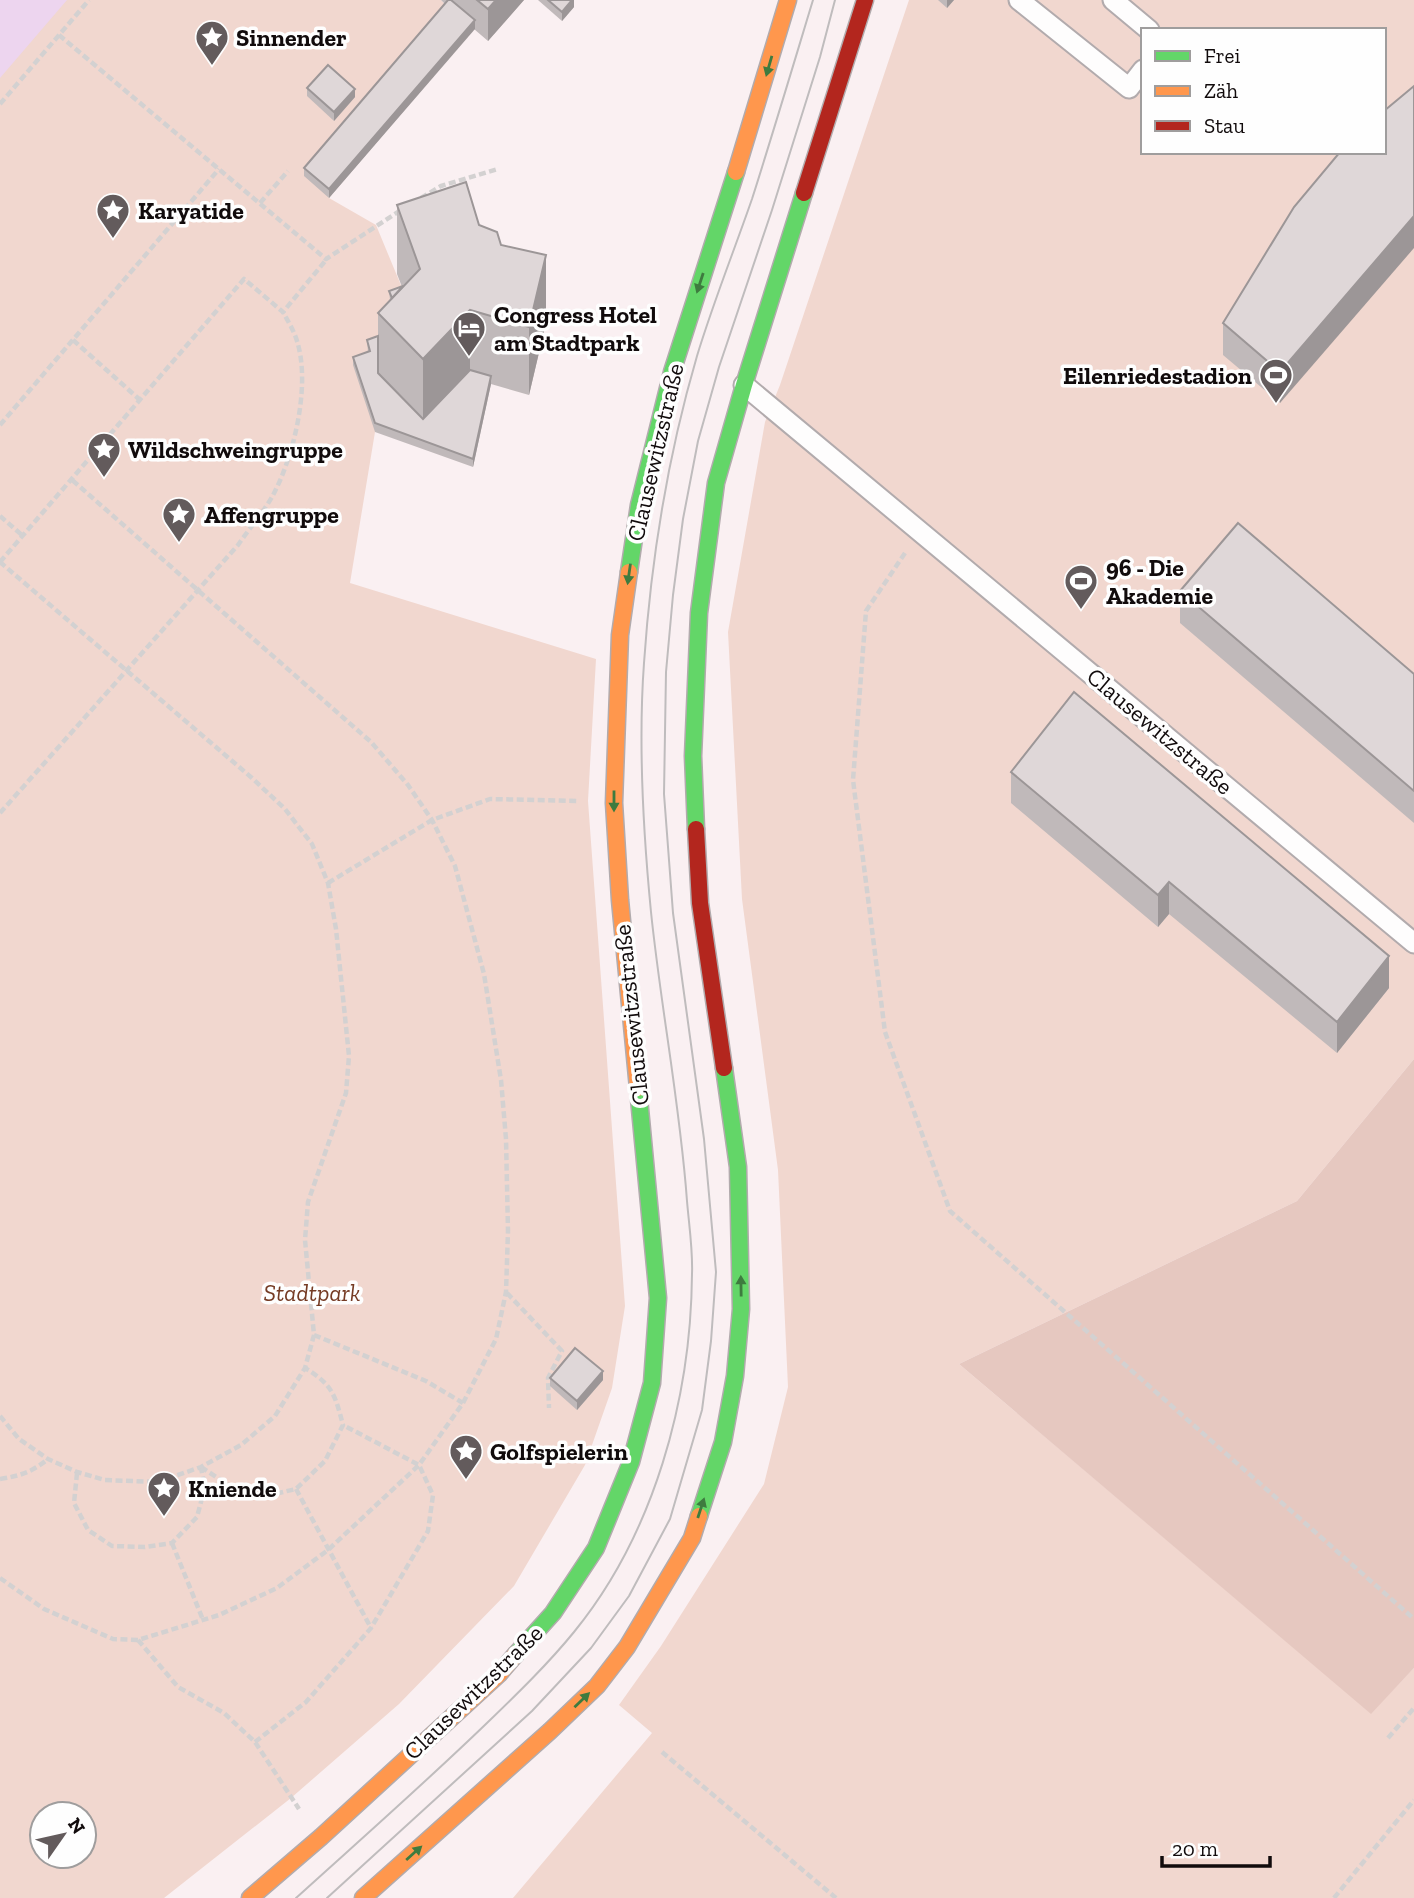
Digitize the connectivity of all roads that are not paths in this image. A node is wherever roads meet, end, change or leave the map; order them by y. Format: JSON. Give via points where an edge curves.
{"nodes":[{"id":1,"x":788,"y":0,"type":"edge"},
{"id":2,"x":865,"y":0,"type":"edge"},
{"id":3,"x":1019,"y":0,"type":"edge"},
{"id":4,"x":1112,"y":0,"type":"edge"},
{"id":5,"x":1147,"y":28,"type":"edge"},
{"id":6,"x":1141,"y":73,"type":"edge"},
{"id":7,"x":744,"y":385,"type":"junction"},
{"id":8,"x":1414,"y":943,"type":"edge"},
{"id":9,"x":250,"y":1898,"type":"edge"},
{"id":10,"x":363,"y":1898,"type":"edge"}],
"edges":[{"from":1,"to":9,"type":"street","name":"Clausewitzstraße","one_way":true,"via":[[672,372],[639,505],[620,635],[614,803],[658,1297],[652,1382],[631,1461],[596,1548],[553,1613],[499,1674]]},
{"from":2,"to":7,"type":"street"},
{"from":3,"to":6,"type":"lane","via":[[1129,88]]},
{"from":4,"to":5,"type":"lane"},
{"from":7,"to":8,"type":"lane","name":"Clausewitzstraße"},
{"from":10,"to":7,"type":"street","one_way":true,"via":[[550,1731],[597,1686],[628,1647],[692,1538],[723,1442],[741,1309],[738,1167],[700,903],[692,756],[699,613],[716,483]]}]}
